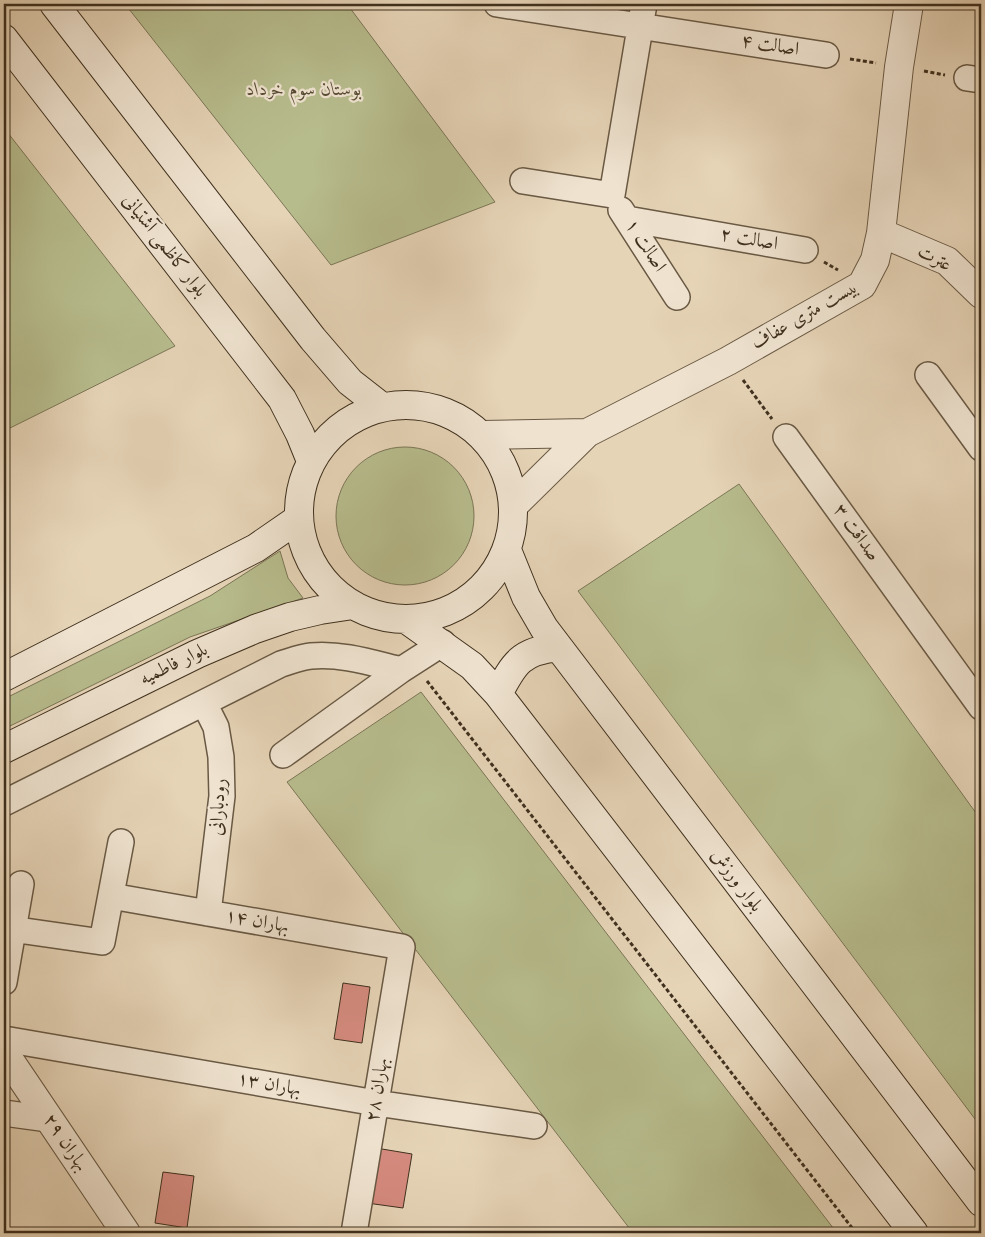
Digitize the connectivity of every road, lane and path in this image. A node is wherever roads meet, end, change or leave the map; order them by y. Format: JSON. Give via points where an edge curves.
{"nodes":[{"id":1,"x":54,"y":4,"type":"edge"},
{"id":2,"x":497,"y":4,"type":"edge"},
{"id":3,"x":909,"y":4,"type":"edge"},
{"id":4,"x":642,"y":15,"type":"edge"},
{"id":5,"x":4,"y":39,"type":"edge"},
{"id":6,"x":826,"y":55,"type":"joint"},
{"id":7,"x":899,"y":67,"type":"junction"},
{"id":8,"x":974,"y":79,"type":"edge"},
{"id":9,"x":524,"y":181,"type":"dead end"},
{"id":10,"x":612,"y":195,"type":"junction"},
{"id":11,"x":627,"y":219,"type":"junction"},
{"id":12,"x":881,"y":234,"type":"junction"},
{"id":13,"x":805,"y":250,"type":"joint"},
{"id":14,"x":862,"y":285,"type":"junction"},
{"id":15,"x":981,"y":294,"type":"edge"},
{"id":16,"x":678,"y":297,"type":"dead end"},
{"id":17,"x":728,"y":361,"type":"junction"},
{"id":18,"x":928,"y":375,"type":"dead end"},
{"id":19,"x":382,"y":407,"type":"junction"},
{"id":20,"x":587,"y":433,"type":"junction"},
{"id":21,"x":482,"y":435,"type":"junction"},
{"id":22,"x":786,"y":437,"type":"joint"},
{"id":23,"x":981,"y":448,"type":"edge"},
{"id":24,"x":311,"y":461,"type":"junction"},
{"id":25,"x":513,"y":506,"type":"junction"},
{"id":26,"x":298,"y":519,"type":"junction"},
{"id":27,"x":507,"y":550,"type":"junction"},
{"id":28,"x":353,"y":605,"type":"junction"},
{"id":29,"x":406,"y":619,"type":"junction"},
{"id":30,"x":442,"y":643,"type":"junction"},
{"id":31,"x":558,"y":647,"type":"junction"},
{"id":32,"x":407,"y":666,"type":"junction"},
{"id":33,"x":4,"y":678,"type":"edge"},
{"id":34,"x":498,"y":694,"type":"junction"},
{"id":35,"x":204,"y":703,"type":"junction"},
{"id":36,"x":981,"y":707,"type":"edge"},
{"id":37,"x":4,"y":749,"type":"edge"},
{"id":38,"x":283,"y":755,"type":"dead end"},
{"id":39,"x":4,"y":803,"type":"edge"},
{"id":40,"x":121,"y":842,"type":"dead end"},
{"id":41,"x":21,"y":884,"type":"dead end"},
{"id":42,"x":112,"y":896,"type":"junction"},
{"id":43,"x":208,"y":914,"type":"junction"},
{"id":44,"x":8,"y":929,"type":"edge"},
{"id":45,"x":402,"y":947,"type":"joint"},
{"id":46,"x":4,"y":982,"type":"edge"},
{"id":47,"x":4,"y":1039,"type":"edge"},
{"id":48,"x":4,"y":1052,"type":"edge"},
{"id":49,"x":376,"y":1103,"type":"junction"},
{"id":50,"x":4,"y":1113,"type":"edge"},
{"id":51,"x":48,"y":1119,"type":"junction"},
{"id":52,"x":534,"y":1126,"type":"dead end"},
{"id":53,"x":981,"y":1202,"type":"edge"},
{"id":54,"x":126,"y":1233,"type":"edge"},
{"id":55,"x":354,"y":1233,"type":"edge"},
{"id":56,"x":856,"y":1233,"type":"edge"},
{"id":57,"x":914,"y":1233,"type":"edge"}],
"edges":[{"from":1,"to":19,"type":"main road","via":[[313,339],[350,382]]},
{"from":2,"to":4,"type":"street","name":"اصالت ۴"},
{"from":3,"to":7,"type":"main road","name":"بیست متری عفاف"},
{"from":4,"to":6,"type":"street","name":"اصالت ۴"},
{"from":4,"to":10,"type":"street"},
{"from":5,"to":24,"type":"main road","name":"بلوار کاظمی آشتیانی","via":[[282,399]]},
{"from":6,"to":7,"type":"path","name":"اصالت ۴"},
{"from":7,"to":8,"type":"path","name":"اصالت ۴"},
{"from":7,"to":12,"type":"main road","name":"بیست متری عفاف"},
{"from":9,"to":10,"type":"street"},
{"from":10,"to":11,"type":"street","name":"اصالت ۱"},
{"from":11,"to":13,"type":"street","name":"اصالت ۲"},
{"from":11,"to":16,"type":"street","name":"اصالت ۱"},
{"from":12,"to":14,"type":"main road","name":"بیست متری عفاف","via":[[875,260]]},
{"from":12,"to":15,"type":"main road","name":"عترت","via":[[947,261]]},
{"from":13,"to":14,"type":"path","name":"اصالت ۲"},
{"from":14,"to":17,"type":"main road","name":"بیست متری عفاف"},
{"from":17,"to":20,"type":"main road","name":"بیست متری عفاف"},
{"from":17,"to":22,"type":"path"},
{"from":18,"to":23,"type":"street"},
{"from":19,"to":21,"type":"main road","via":[[432,408],[465,422]]},
{"from":19,"to":24,"type":"main road","via":[[341,426]]},
{"from":20,"to":21,"type":"main road"},
{"from":20,"to":25,"type":"main road","name":"بیست متری عفاف"},
{"from":21,"to":25,"type":"main road","via":[[504,468]]},
{"from":22,"to":36,"type":"street","name":"صداقت ۳"},
{"from":24,"to":26,"type":"main road","via":[[301,489]]},
{"from":25,"to":27,"type":"main road"},
{"from":26,"to":28,"type":"main road","via":[[302,540],[321,578]]},
{"from":26,"to":33,"type":"main road","via":[[256,548]]},
{"from":27,"to":29,"type":"main road","via":[[484,586],[468,600],[428,617]]},
{"from":27,"to":31,"type":"main road","name":"بلوار ورزش","via":[[536,616]]},
{"from":28,"to":29,"type":"main road","via":[[379,615]]},
{"from":28,"to":37,"type":"main road","name":"بلوار فاطمیه","via":[[290,617],[255,629]]},
{"from":29,"to":30,"type":"main road"},
{"from":30,"to":32,"type":"street"},
{"from":30,"to":34,"type":"main road","via":[[472,666]]},
{"from":31,"to":34,"type":"main road","via":[[540,649],[520,659]]},
{"from":31,"to":53,"type":"main road","name":"بلوار ورزش"},
{"from":32,"to":35,"type":"street","via":[[311,656],[281,664]]},
{"from":32,"to":38,"type":"street"},
{"from":32,"to":56,"type":"path"},
{"from":34,"to":57,"type":"main road"},
{"from":35,"to":39,"type":"street"},
{"from":35,"to":43,"type":"street","name":"رودبارانی","via":[[216,727],[222,796]]},
{"from":40,"to":42,"type":"street"},
{"from":41,"to":44,"type":"street"},
{"from":42,"to":43,"type":"street","name":"بهاران ۱۴"},
{"from":42,"to":44,"type":"street","via":[[102,942]]},
{"from":43,"to":45,"type":"street","name":"بهاران ۱۴"},
{"from":44,"to":46,"type":"street"},
{"from":45,"to":49,"type":"street","name":"بهاران ۲۸"},
{"from":47,"to":49,"type":"street","name":"بهاران ۱۳"},
{"from":48,"to":51,"type":"main road","name":"بهاران ۲۹"},
{"from":49,"to":52,"type":"street","name":"بهاران ۱۳"},
{"from":49,"to":55,"type":"street","name":"بهاران ۲۸"},
{"from":50,"to":51,"type":"street"},
{"from":51,"to":54,"type":"main road","name":"بهاران ۲۹"}]}
